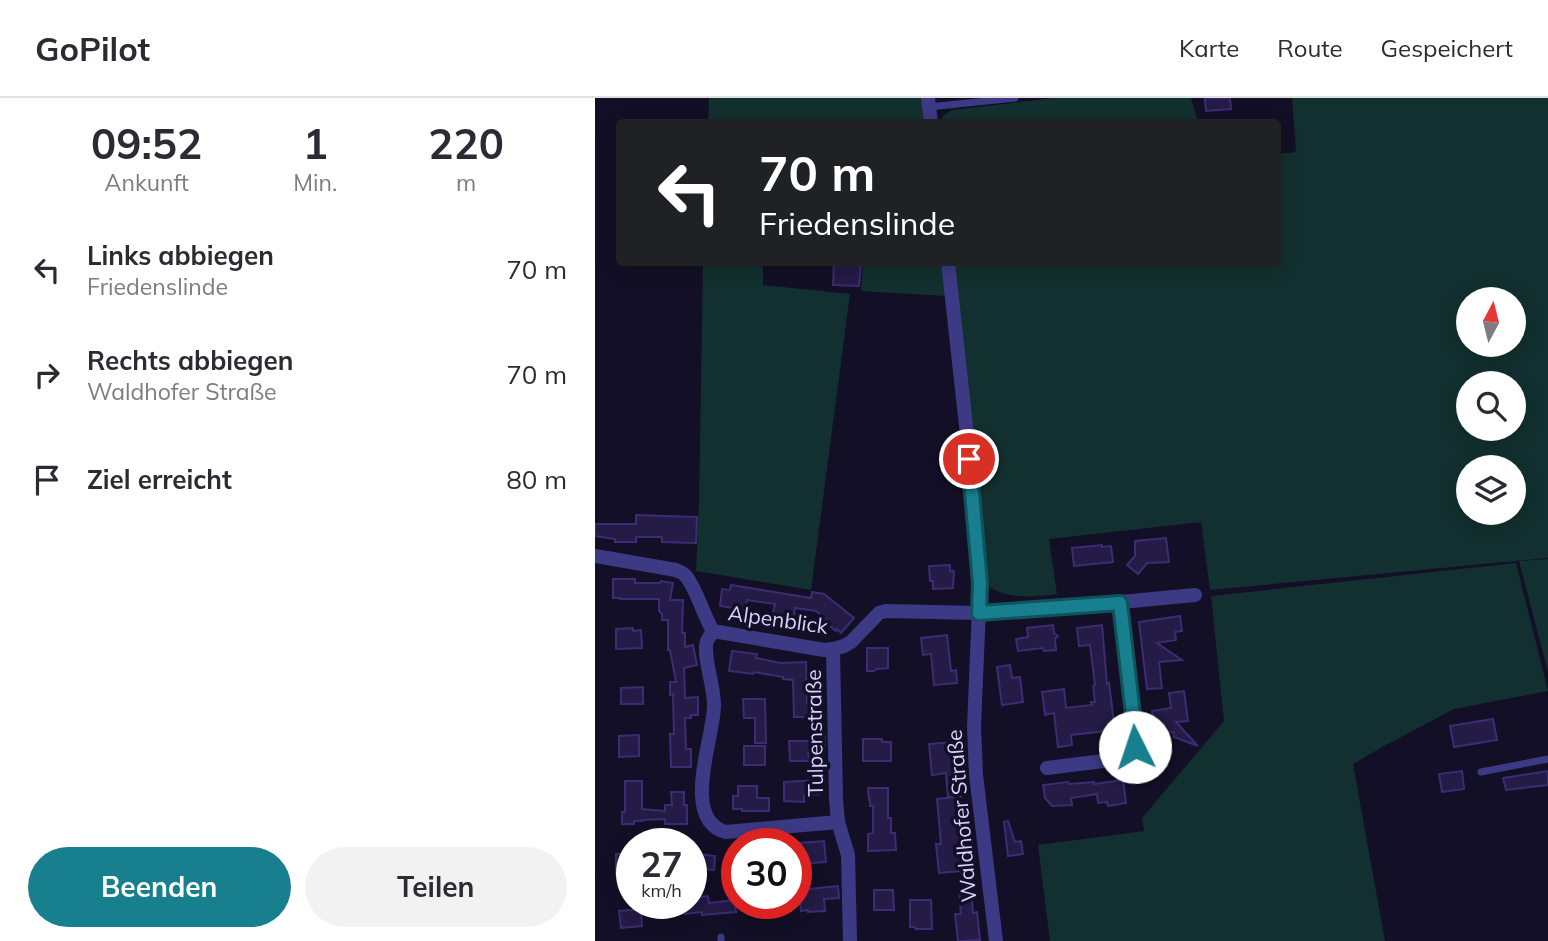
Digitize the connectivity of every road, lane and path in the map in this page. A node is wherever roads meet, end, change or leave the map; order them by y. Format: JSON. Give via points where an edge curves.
{"nodes":[{"id":1,"x":1015,"y":98,"type":"edge"},
{"id":2,"x":929,"y":103,"type":"edge"},
{"id":3,"x":948,"y":266,"type":"edge"},
{"id":4,"x":595,"y":556,"type":"edge"},
{"id":5,"x":1195,"y":595,"type":"dead end"},
{"id":6,"x":1120,"y":603,"type":"junction"},
{"id":7,"x":979,"y":613,"type":"junction"},
{"id":8,"x":713,"y":631,"type":"junction"},
{"id":9,"x":833,"y":649,"type":"junction"},
{"id":10,"x":1132,"y":754,"type":"junction"},
{"id":11,"x":1548,"y":759,"type":"edge"},
{"id":12,"x":1147,"y":767,"type":"dead end"},
{"id":13,"x":1047,"y":768,"type":"dead end"},
{"id":14,"x":1481,"y":772,"type":"dead end"},
{"id":15,"x":838,"y":822,"type":"junction"},
{"id":16,"x":850,"y":941,"type":"edge"},
{"id":17,"x":996,"y":941,"type":"edge"}],
"edges":[{"from":1,"to":2,"type":"lane"},
{"from":3,"to":7,"type":"street","name":"Waldhofer Straße","via":[[967,435]]},
{"from":4,"to":8,"type":"street","name":"Alpenblick","via":[[684,573]]},
{"from":5,"to":6,"type":"street","name":"Alpenblick"},
{"from":6,"to":7,"type":"street","name":"Alpenblick"},
{"from":6,"to":10,"type":"street","via":[[1136,740]]},
{"from":7,"to":9,"type":"street","name":"Alpenblick","via":[[879,613],[851,642]]},
{"from":7,"to":17,"type":"street","name":"Waldhofer Straße","via":[[976,775]]},
{"from":8,"to":9,"type":"street","name":"Alpenblick"},
{"from":8,"to":15,"type":"street","via":[[706,649],[715,704],[702,776],[706,814],[726,832]]},
{"from":9,"to":15,"type":"street","name":"Tulpenstraße"},
{"from":10,"to":12,"type":"lane"},
{"from":10,"to":13,"type":"street"},
{"from":11,"to":14,"type":"lane"},
{"from":15,"to":16,"type":"street","name":"Tulpenstraße","via":[[848,855]]}]}
